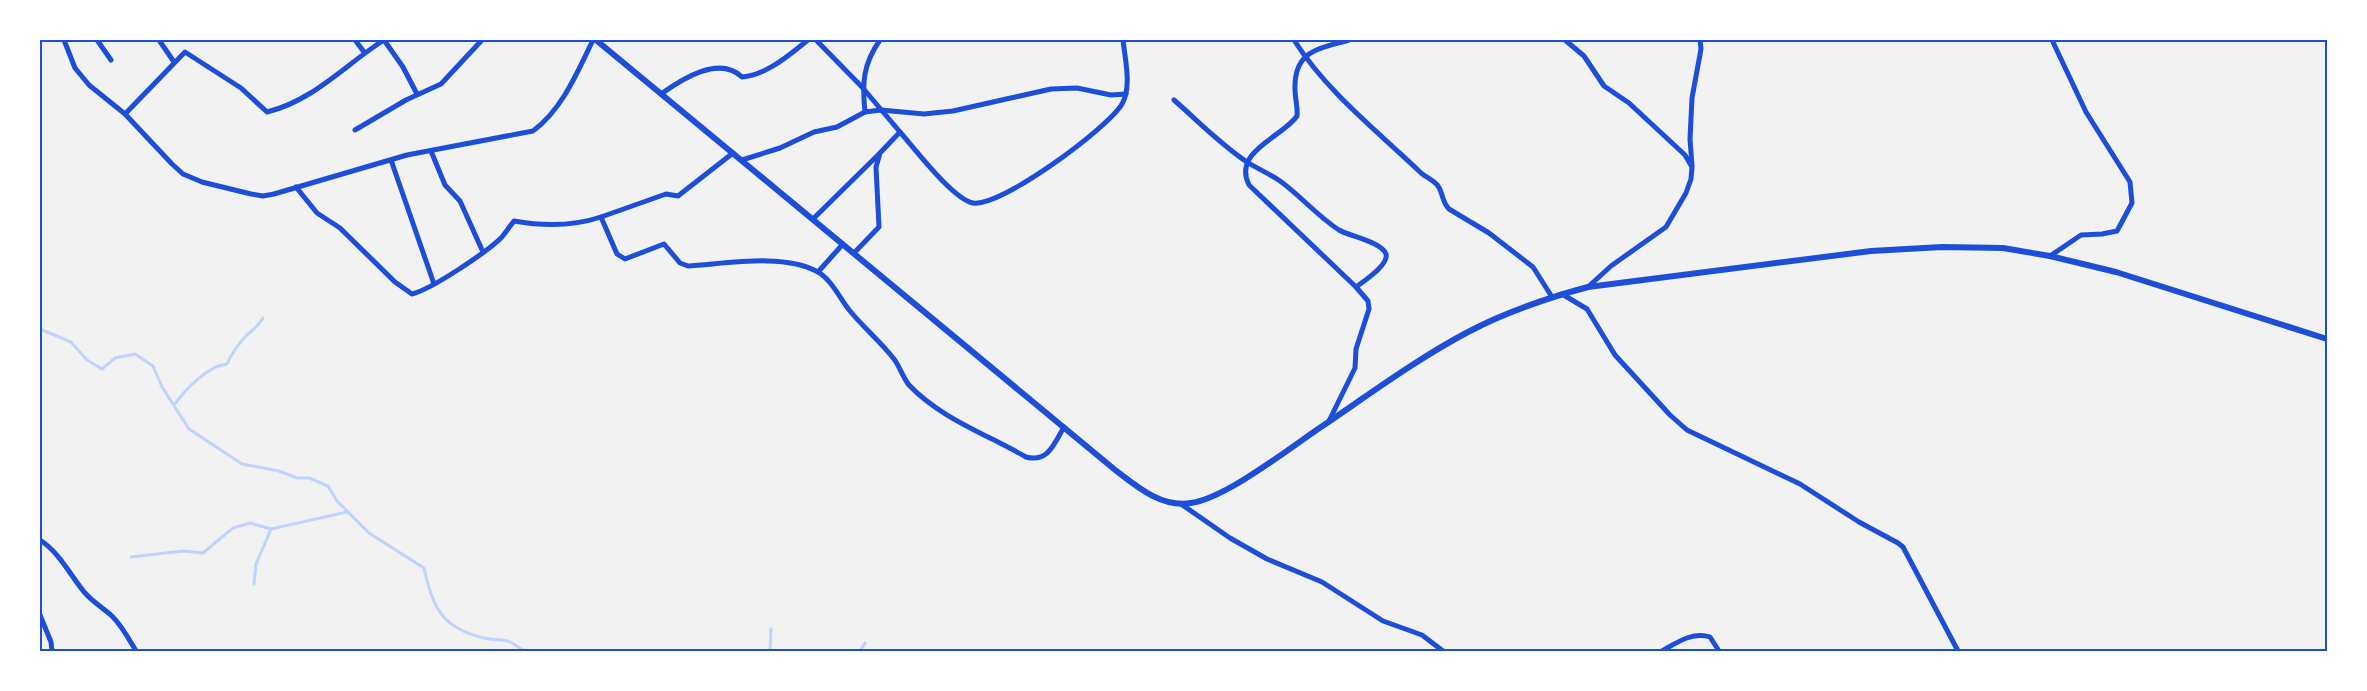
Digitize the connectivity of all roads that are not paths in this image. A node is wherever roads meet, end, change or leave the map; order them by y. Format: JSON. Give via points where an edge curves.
{"nodes":[{"id":1,"x":64,"y":40,"type":"edge"},
{"id":2,"x":96,"y":40,"type":"edge"},
{"id":3,"x":159,"y":40,"type":"edge"},
{"id":4,"x":355,"y":40,"type":"edge"},
{"id":5,"x":384,"y":40,"type":"edge"},
{"id":6,"x":482,"y":40,"type":"edge"},
{"id":7,"x":595,"y":40,"type":"edge"},
{"id":8,"x":808,"y":40,"type":"edge"},
{"id":9,"x":816,"y":40,"type":"edge"},
{"id":10,"x":880,"y":40,"type":"edge"},
{"id":11,"x":1123,"y":40,"type":"edge"},
{"id":12,"x":1294,"y":40,"type":"edge"},
{"id":13,"x":1349,"y":40,"type":"edge"},
{"id":14,"x":1565,"y":40,"type":"edge"},
{"id":15,"x":1700,"y":40,"type":"edge"},
{"id":16,"x":2052,"y":40,"type":"edge"},
{"id":17,"x":364,"y":52,"type":"junction"},
{"id":18,"x":1304,"y":56,"type":"junction"},
{"id":19,"x":112,"y":60,"type":"dead end"},
{"id":20,"x":174,"y":62,"type":"junction"},
{"id":21,"x":862,"y":87,"type":"junction"},
{"id":22,"x":417,"y":94,"type":"junction"},
{"id":23,"x":662,"y":94,"type":"junction"},
{"id":24,"x":1126,"y":94,"type":"junction"},
{"id":25,"x":1174,"y":100,"type":"dead end"},
{"id":26,"x":882,"y":110,"type":"junction"},
{"id":27,"x":865,"y":112,"type":"junction"},
{"id":28,"x":125,"y":114,"type":"junction"},
{"id":29,"x":356,"y":130,"type":"dead end"},
{"id":30,"x":900,"y":132,"type":"junction"},
{"id":31,"x":432,"y":151,"type":"junction"},
{"id":32,"x":733,"y":153,"type":"junction"},
{"id":33,"x":880,"y":153,"type":"junction"},
{"id":34,"x":391,"y":160,"type":"junction"},
{"id":35,"x":742,"y":160,"type":"junction"},
{"id":36,"x":1247,"y":162,"type":"junction"},
{"id":37,"x":1692,"y":167,"type":"junction"},
{"id":38,"x":296,"y":187,"type":"junction"},
{"id":39,"x":601,"y":217,"type":"junction"},
{"id":40,"x":813,"y":219,"type":"junction"},
{"id":41,"x":843,"y":244,"type":"junction"},
{"id":42,"x":483,"y":252,"type":"junction"},
{"id":43,"x":854,"y":253,"type":"junction"},
{"id":44,"x":2050,"y":256,"type":"junction"},
{"id":45,"x":818,"y":272,"type":"junction"},
{"id":46,"x":434,"y":284,"type":"junction"},
{"id":47,"x":1356,"y":287,"type":"junction"},
{"id":48,"x":1588,"y":287,"type":"junction"},
{"id":49,"x":1561,"y":294,"type":"junction"},
{"id":50,"x":1552,"y":297,"type":"junction"},
{"id":51,"x":2327,"y":339,"type":"edge"},
{"id":52,"x":1329,"y":422,"type":"junction"},
{"id":53,"x":1064,"y":428,"type":"junction"},
{"id":54,"x":1181,"y":504,"type":"junction"},
{"id":55,"x":40,"y":540,"type":"edge"},
{"id":56,"x":40,"y":615,"type":"edge"},
{"id":57,"x":52,"y":651,"type":"edge"},
{"id":58,"x":136,"y":651,"type":"edge"},
{"id":59,"x":1443,"y":651,"type":"edge"},
{"id":60,"x":1662,"y":651,"type":"edge"},
{"id":61,"x":1719,"y":651,"type":"edge"},
{"id":62,"x":1958,"y":651,"type":"edge"}],
"edges":[{"from":1,"to":28,"type":"street","via":[[76,68],[89,85]]},
{"from":2,"to":19,"type":"street"},
{"from":3,"to":20,"type":"street"},
{"from":4,"to":17,"type":"street"},
{"from":5,"to":17,"type":"street"},
{"from":5,"to":22,"type":"street"},
{"from":6,"to":22,"type":"street","via":[[441,84]]},
{"from":7,"to":23,"type":"street"},
{"from":7,"to":31,"type":"street","via":[[564,96],[533,131]]},
{"from":8,"to":23,"type":"street","via":[[776,64],[747,77],[718,67],[686,78]]},
{"from":9,"to":21,"type":"street"},
{"from":10,"to":21,"type":"street","via":[[867,61]]},
{"from":11,"to":24,"type":"street"},
{"from":12,"to":18,"type":"street"},
{"from":13,"to":18,"type":"street"},
{"from":14,"to":37,"type":"street","via":[[1584,56],[1604,86],[1657,128]]},
{"from":15,"to":37,"type":"street","via":[[1692,106]]},
{"from":16,"to":44,"type":"street","via":[[2086,112],[2127,174],[2133,197],[2117,230],[2081,235]]},
{"from":17,"to":20,"type":"street","via":[[345,70],[303,97],[267,112],[241,88],[188,53],[181,54]]},
{"from":18,"to":36,"type":"street","via":[[1295,84],[1296,118],[1261,145]]},
{"from":18,"to":50,"type":"street","via":[[1368,124],[1436,184],[1449,209],[1489,233],[1533,267]]},
{"from":20,"to":28,"type":"street"},
{"from":21,"to":26,"type":"street"},
{"from":21,"to":27,"type":"street"},
{"from":22,"to":29,"type":"street"},
{"from":23,"to":32,"type":"street"},
{"from":24,"to":26,"type":"street","via":[[1111,95],[1077,88],[1050,89],[934,113],[907,114]]},
{"from":24,"to":30,"type":"street","via":[[1104,125],[1023,185],[982,203],[964,200],[948,187]]},
{"from":25,"to":36,"type":"street"},
{"from":26,"to":27,"type":"street"},
{"from":26,"to":30,"type":"street"},
{"from":27,"to":35,"type":"street","via":[[837,126]]},
{"from":28,"to":38,"type":"street","via":[[183,174],[202,182],[263,196]]},
{"from":30,"to":33,"type":"street"},
{"from":31,"to":34,"type":"street"},
{"from":31,"to":42,"type":"street","via":[[445,185],[460,201]]},
{"from":32,"to":35,"type":"street"},
{"from":32,"to":39,"type":"street","via":[[678,196],[666,194]]},
{"from":33,"to":40,"type":"street"},
{"from":33,"to":43,"type":"street","via":[[875,170],[879,227]]},
{"from":34,"to":38,"type":"street"},
{"from":34,"to":46,"type":"street"},
{"from":35,"to":40,"type":"street"},
{"from":36,"to":47,"type":"street","via":[[1249,185]]},
{"from":36,"to":47,"type":"street","via":[[1280,181],[1341,232],[1383,250],[1386,259],[1373,275]]},
{"from":37,"to":48,"type":"street","via":[[1686,193],[1666,227],[1610,266]]},
{"from":38,"to":46,"type":"street","via":[[317,213],[354,240],[408,292],[417,293]]},
{"from":39,"to":42,"type":"street","via":[[579,222],[532,224],[514,221],[502,237]]},
{"from":39,"to":45,"type":"street","via":[[617,254],[625,259],[664,244],[680,263],[688,266],[783,262]]},
{"from":40,"to":41,"type":"street"},
{"from":41,"to":43,"type":"street"},
{"from":41,"to":45,"type":"street"},
{"from":42,"to":46,"type":"street"},
{"from":43,"to":53,"type":"street"},
{"from":44,"to":48,"type":"street","via":[[1978,246],[1914,248]]},
{"from":44,"to":51,"type":"street","via":[[2116,272]]},
{"from":45,"to":53,"type":"street","via":[[895,360],[909,385],[943,412],[1026,457],[1038,460],[1045,456]]},
{"from":47,"to":52,"type":"street","via":[[1368,301],[1369,309],[1356,349],[1354,368]]},
{"from":48,"to":49,"type":"street"},
{"from":49,"to":50,"type":"street"},
{"from":49,"to":62,"type":"street","via":[[1587,309],[1615,355],[1687,430],[1800,484],[1903,547]]},
{"from":50,"to":52,"type":"street","via":[[1468,332],[1392,378]]},
{"from":52,"to":54,"type":"street","via":[[1240,480],[1202,500]]},
{"from":53,"to":54,"type":"street","via":[[1130,482],[1160,500]]},
{"from":54,"to":59,"type":"street","via":[[1267,559],[1322,582],[1383,621],[1422,635]]},
{"from":55,"to":58,"type":"street","via":[[63,562],[86,594],[112,616]]},
{"from":56,"to":57,"type":"street"},
{"from":60,"to":61,"type":"street","via":[[1699,635],[1710,637]]}]}
